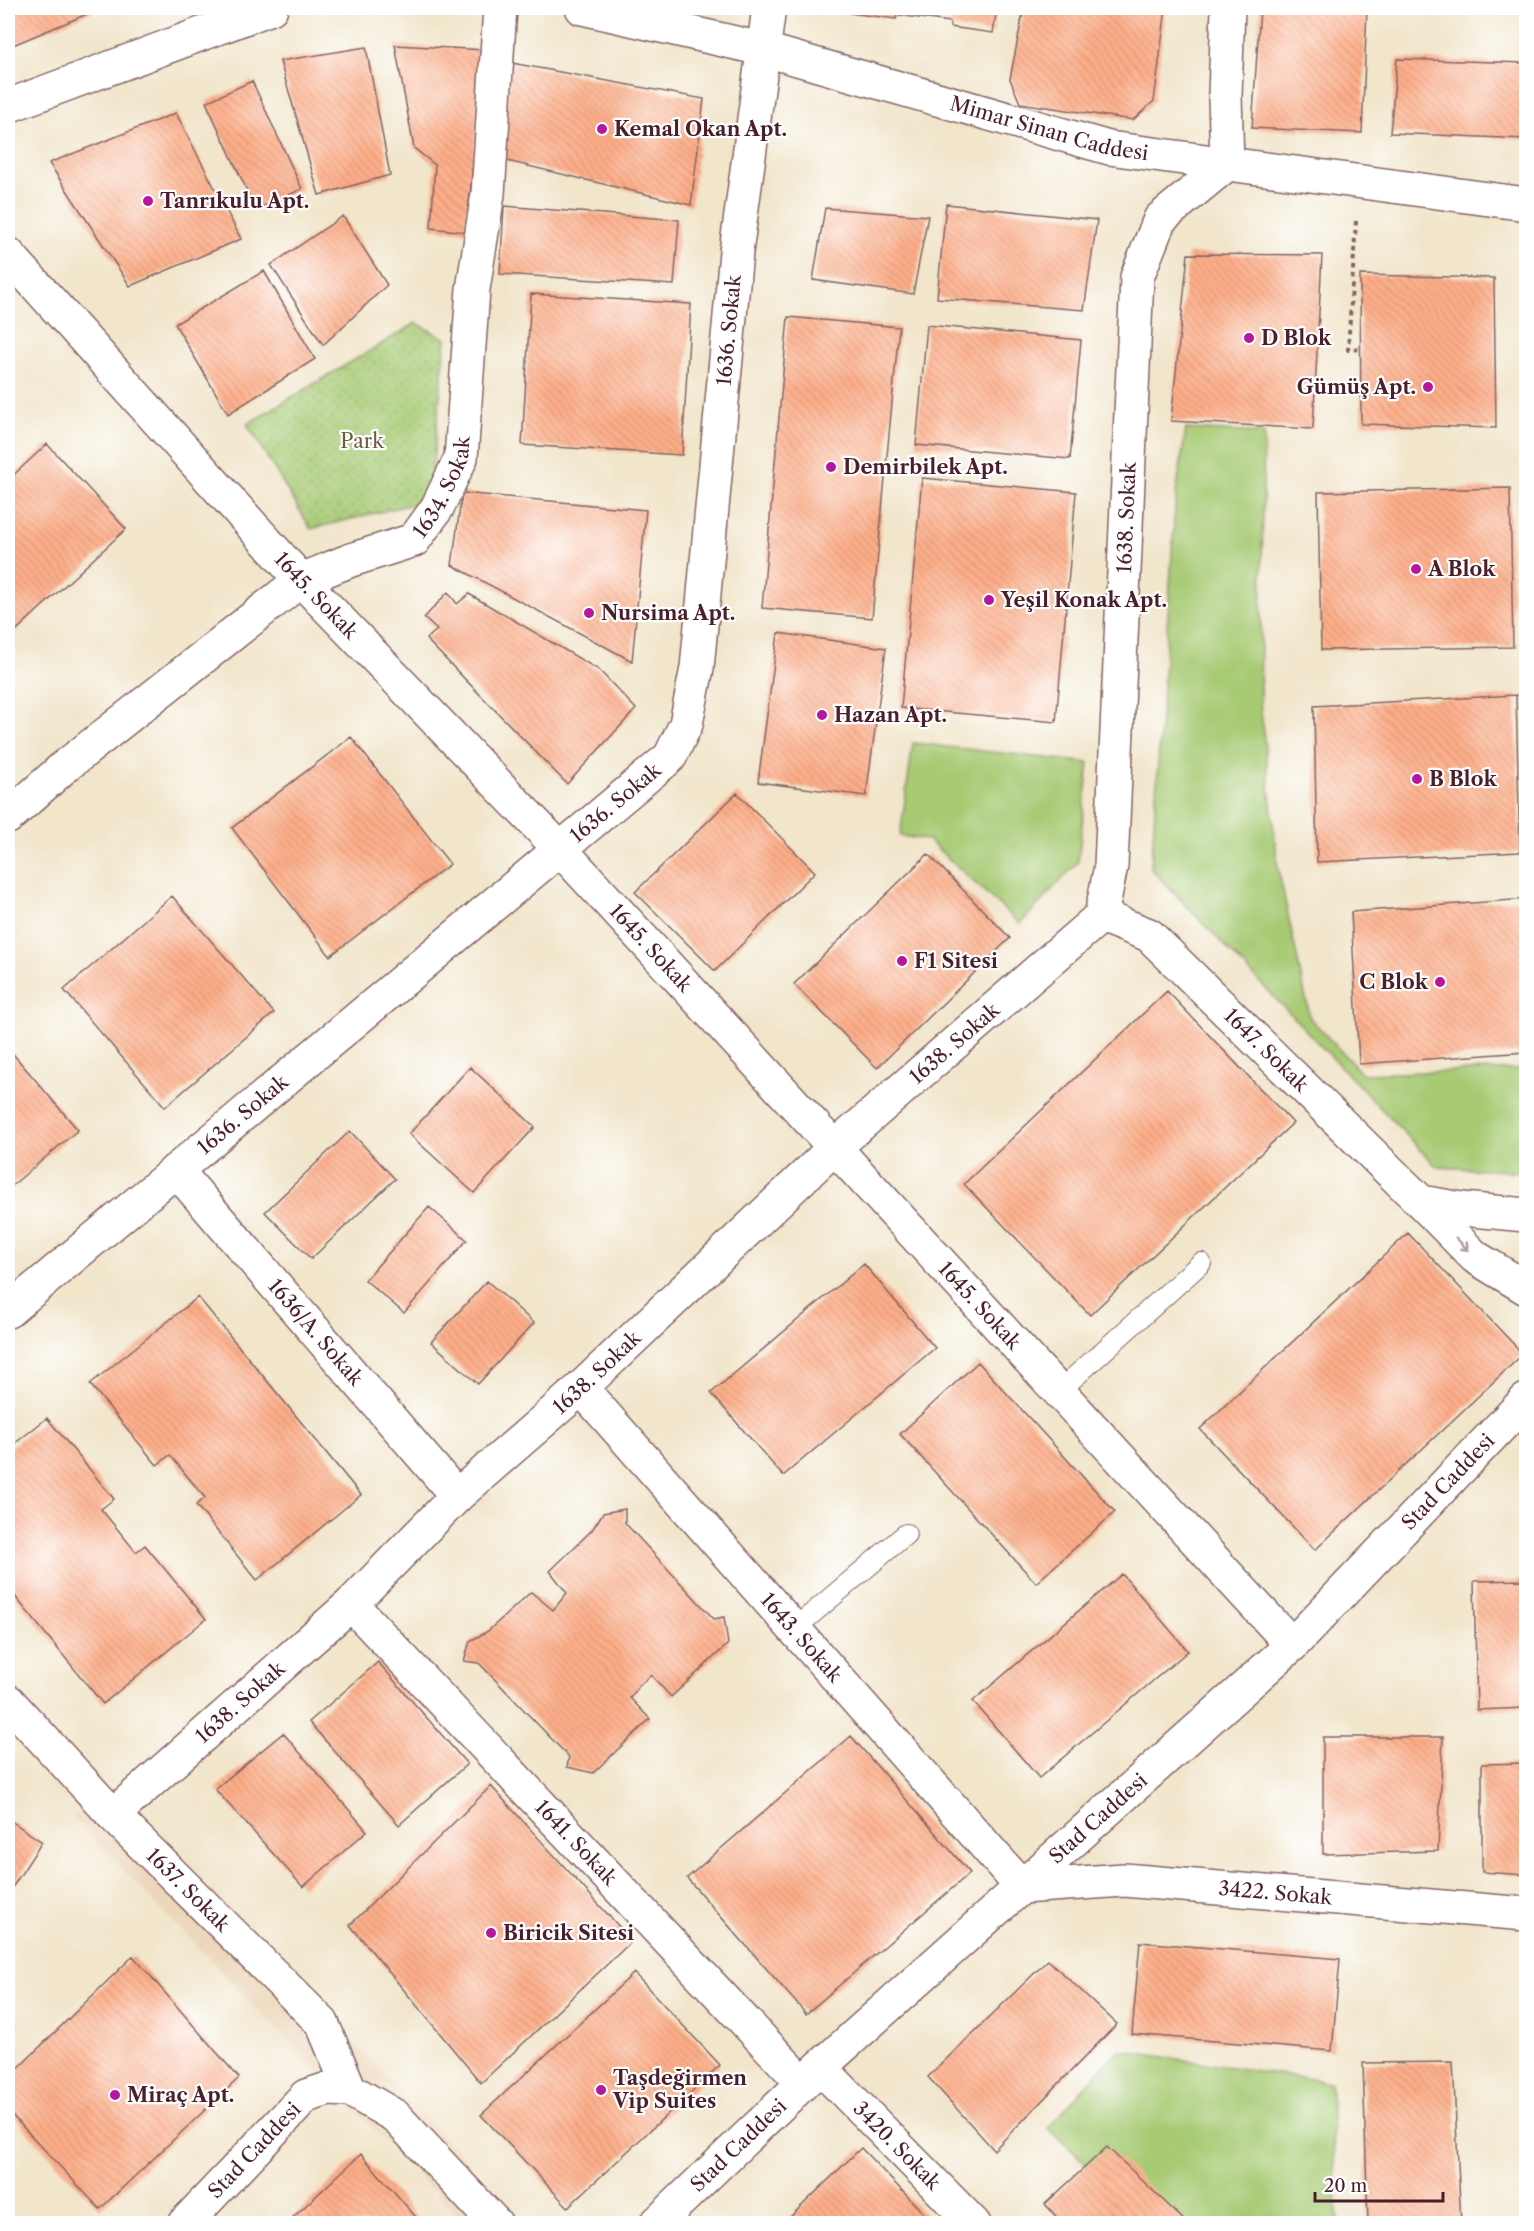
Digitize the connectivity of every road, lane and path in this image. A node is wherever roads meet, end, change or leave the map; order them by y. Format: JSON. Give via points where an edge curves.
{"nodes":[{"id":1,"x":271,"y":8,"type":"edge"},
{"id":2,"x":500,"y":8,"type":"edge"},
{"id":3,"x":582,"y":8,"type":"edge"},
{"id":4,"x":769,"y":8,"type":"edge"},
{"id":5,"x":1228,"y":8,"type":"edge"},
{"id":6,"x":762,"y":49,"type":"junction"},
{"id":7,"x":8,"y":106,"type":"edge"},
{"id":8,"x":1227,"y":164,"type":"junction"},
{"id":9,"x":1359,"y":181,"type":"junction"},
{"id":10,"x":1527,"y":204,"type":"edge"},
{"id":11,"x":8,"y":254,"type":"edge"},
{"id":12,"x":1361,"y":349,"type":"dead end"},
{"id":13,"x":301,"y":580,"type":"junction"},
{"id":14,"x":8,"y":817,"type":"edge"},
{"id":15,"x":560,"y":849,"type":"junction"},
{"id":16,"x":1101,"y":916,"type":"junction"},
{"id":17,"x":835,"y":1147,"type":"junction"},
{"id":18,"x":176,"y":1170,"type":"junction"},
{"id":19,"x":1421,"y":1202,"type":"junction"},
{"id":20,"x":1527,"y":1215,"type":"edge"},
{"id":21,"x":1201,"y":1263,"type":"dead end"},
{"id":22,"x":1527,"y":1288,"type":"edge"},
{"id":23,"x":8,"y":1311,"type":"edge"},
{"id":24,"x":581,"y":1388,"type":"junction"},
{"id":25,"x":1059,"y":1391,"type":"junction"},
{"id":26,"x":1527,"y":1400,"type":"edge"},
{"id":27,"x":457,"y":1496,"type":"junction"},
{"id":28,"x":906,"y":1534,"type":"dead end"},
{"id":29,"x":351,"y":1604,"type":"junction"},
{"id":30,"x":794,"y":1629,"type":"junction"},
{"id":31,"x":1292,"y":1645,"type":"junction"},
{"id":32,"x":8,"y":1701,"type":"edge"},
{"id":33,"x":113,"y":1815,"type":"junction"},
{"id":34,"x":1022,"y":1887,"type":"junction"},
{"id":35,"x":1527,"y":1914,"type":"edge"},
{"id":36,"x":811,"y":2075,"type":"junction"},
{"id":37,"x":350,"y":2090,"type":"junction"},
{"id":38,"x":184,"y":2223,"type":"edge"},
{"id":39,"x":496,"y":2223,"type":"edge"},
{"id":40,"x":656,"y":2223,"type":"edge"},
{"id":41,"x":974,"y":2223,"type":"edge"}],
"edges":[{"from":1,"to":7,"type":"street"},
{"from":2,"to":13,"type":"street","name":"1634. Sokak","via":[[488,194],[473,289],[461,458],[437,508],[414,540]]},
{"from":3,"to":6,"type":"street","name":"Mimar Sinan Caddesi"},
{"from":4,"to":6,"type":"street","name":"1636. Sokak"},
{"from":5,"to":8,"type":"street"},
{"from":6,"to":8,"type":"street","name":"Mimar Sinan Caddesi","via":[[1109,148]]},
{"from":6,"to":15,"type":"street","name":"1636. Sokak","via":[[736,252],[697,668],[686,724],[670,757]]},
{"from":8,"to":9,"type":"street","name":"Mimar Sinan Caddesi"},
{"from":8,"to":16,"type":"street","name":"1638. Sokak","via":[[1160,219],[1137,277],[1111,866]]},
{"from":9,"to":10,"type":"street","name":"Mimar Sinan Caddesi"},
{"from":9,"to":12,"type":"path","via":[[1348,350]]},
{"from":11,"to":13,"type":"street","name":"1645. Sokak"},
{"from":13,"to":14,"type":"street","name":"1634. Sokak","via":[[63,768]]},
{"from":13,"to":15,"type":"street","name":"1645. Sokak"},
{"from":15,"to":17,"type":"street","name":"1645. Sokak"},
{"from":15,"to":18,"type":"street","name":"1636. Sokak"},
{"from":16,"to":17,"type":"street","name":"1638. Sokak"},
{"from":16,"to":19,"type":"street","name":"1647. Sokak","via":[[1149,935]]},
{"from":17,"to":24,"type":"street","name":"1638. Sokak"},
{"from":17,"to":25,"type":"street","name":"1645. Sokak"},
{"from":18,"to":23,"type":"street","name":"1636. Sokak"},
{"from":18,"to":27,"type":"street","name":"1636/A. Sokak"},
{"from":19,"to":20,"type":"street"},
{"from":19,"to":22,"type":"street","name":"1647. Sokak","one_way":true,"via":[[1475,1257]]},
{"from":21,"to":25,"type":"lane"},
{"from":24,"to":27,"type":"street","name":"1638. Sokak"},
{"from":24,"to":30,"type":"street","name":"1643. Sokak"},
{"from":25,"to":31,"type":"street","name":"1645. Sokak"},
{"from":26,"to":31,"type":"street","name":"Stad Caddesi"},
{"from":27,"to":29,"type":"street","name":"1638. Sokak"},
{"from":28,"to":30,"type":"lane"},
{"from":29,"to":33,"type":"street","name":"1638. Sokak"},
{"from":29,"to":36,"type":"street","name":"1641. Sokak"},
{"from":30,"to":34,"type":"street","name":"1643. Sokak"},
{"from":31,"to":34,"type":"street","name":"Stad Caddesi"},
{"from":32,"to":33,"type":"street","name":"1637. Sokak"},
{"from":33,"to":37,"type":"street","name":"1637. Sokak","via":[[322,2023]]},
{"from":34,"to":35,"type":"street","name":"3422. Sokak","via":[[1124,1880]]},
{"from":34,"to":36,"type":"street","name":"Stad Caddesi"},
{"from":36,"to":40,"type":"street","name":"Stad Caddesi"},
{"from":36,"to":41,"type":"street","name":"3420. Sokak"},
{"from":37,"to":38,"type":"street","name":"Stad Caddesi","via":[[328,2089],[306,2096]]},
{"from":37,"to":39,"type":"street","via":[[395,2116]]}]}
